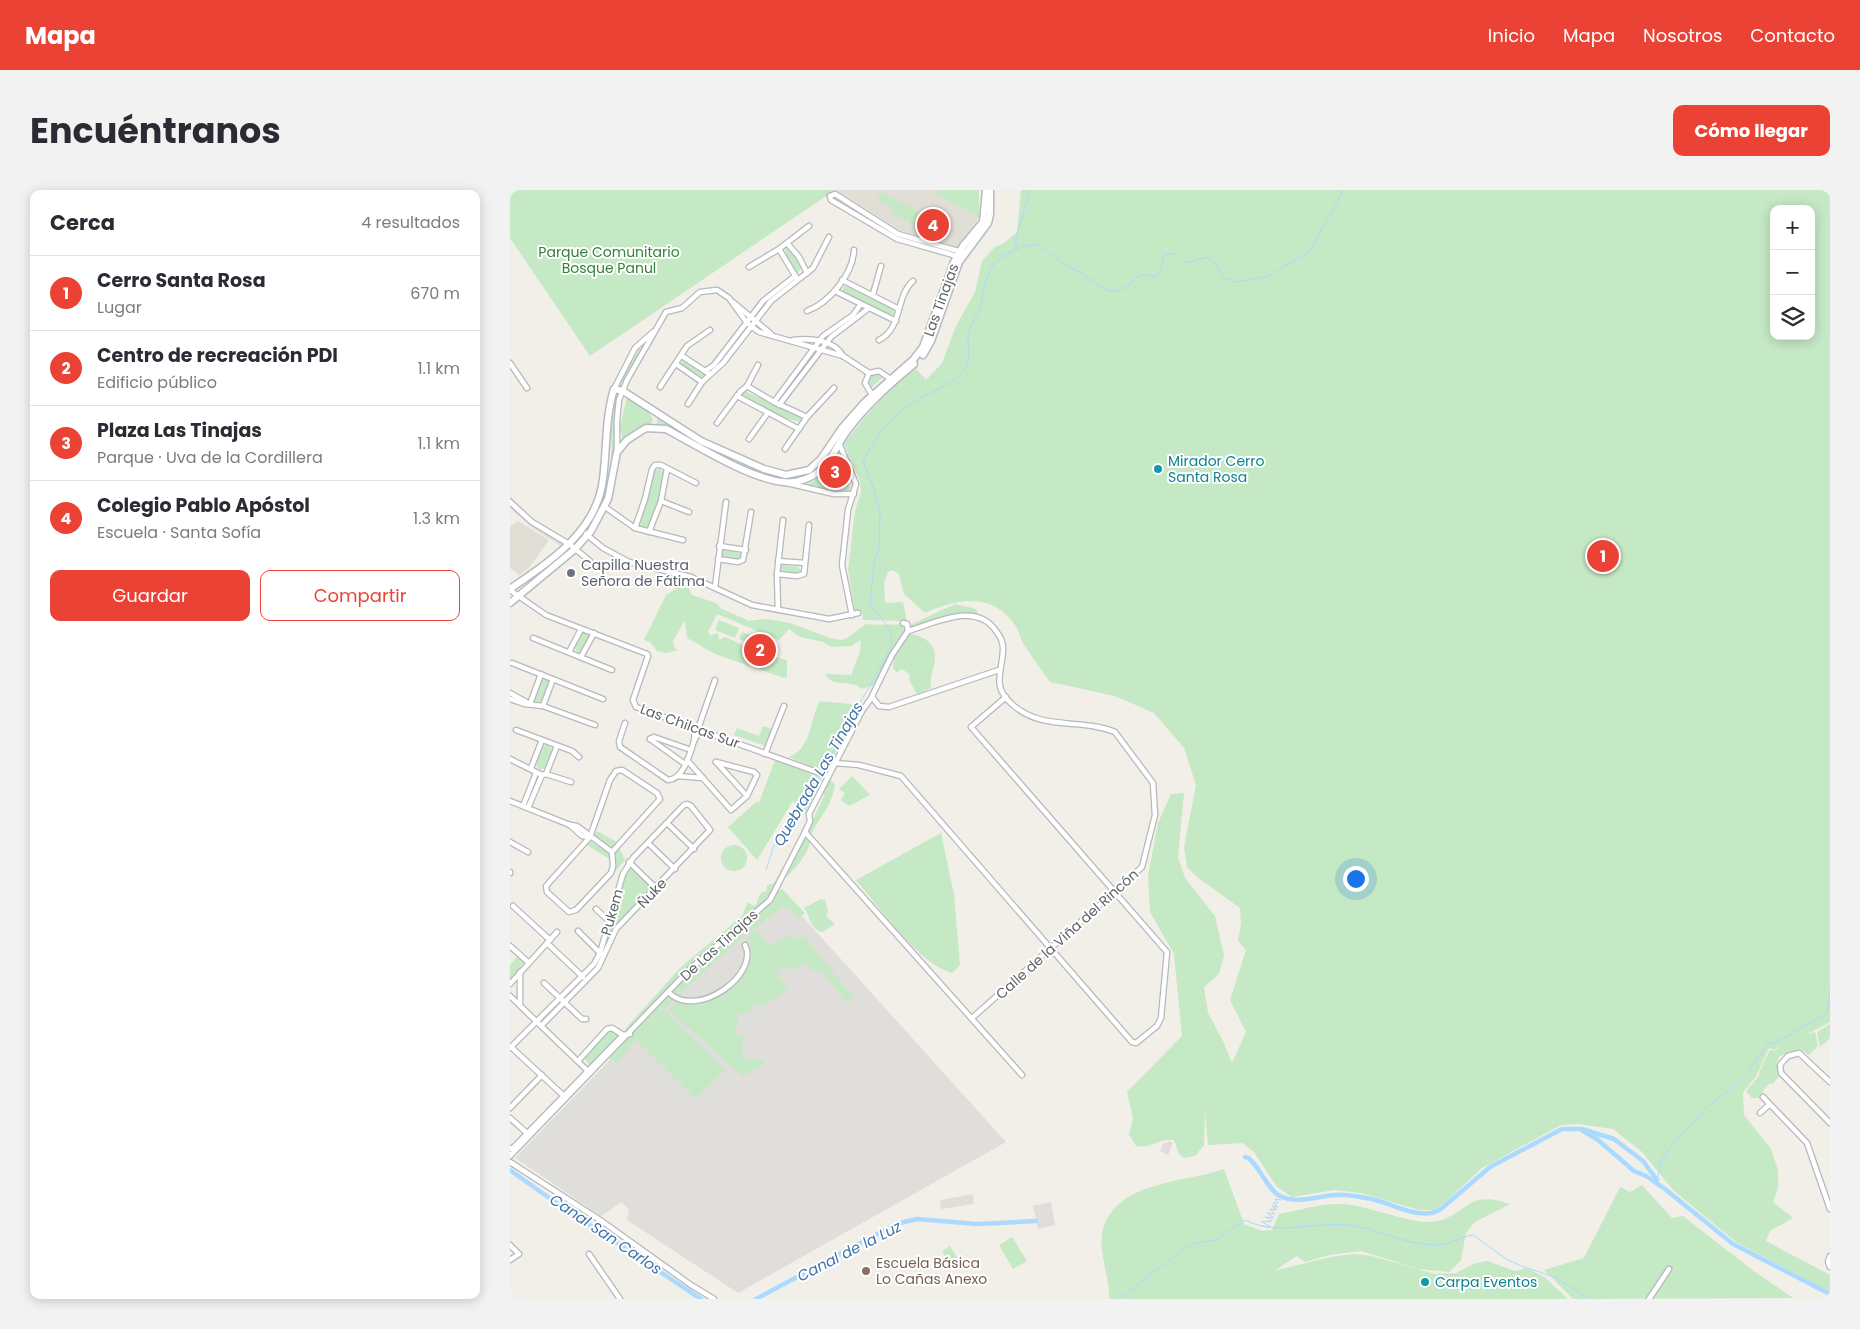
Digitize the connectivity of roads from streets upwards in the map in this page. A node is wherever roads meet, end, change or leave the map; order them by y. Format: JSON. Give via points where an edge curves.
{"nodes":[{"id":1,"x":986,"y":190,"type":"edge"},
{"id":2,"x":990,"y":190,"type":"edge"},
{"id":3,"x":809,"y":226,"type":"dead end"},
{"id":4,"x":829,"y":237,"type":"dead end"},
{"id":5,"x":787,"y":243,"type":"junction"},
{"id":6,"x":779,"y":249,"type":"junction"},
{"id":7,"x":854,"y":250,"type":"dead end"},
{"id":8,"x":960,"y":255,"type":"junction"},
{"id":9,"x":881,"y":266,"type":"dead end"},
{"id":10,"x":749,"y":267,"type":"dead end"},
{"id":11,"x":807,"y":273,"type":"junction"},
{"id":12,"x":797,"y":278,"type":"junction"},
{"id":13,"x":842,"y":280,"type":"junction"},
{"id":14,"x":913,"y":281,"type":"dead end"},
{"id":15,"x":836,"y":291,"type":"junction"},
{"id":16,"x":872,"y":294,"type":"junction"},
{"id":17,"x":731,"y":301,"type":"junction"},
{"id":18,"x":861,"y":304,"type":"junction"},
{"id":19,"x":869,"y":308,"type":"junction"},
{"id":20,"x":899,"y":309,"type":"junction"},
{"id":21,"x":807,"y":311,"type":"dead end"},
{"id":22,"x":751,"y":315,"type":"junction"},
{"id":23,"x":756,"y":319,"type":"junction"},
{"id":24,"x":896,"y":321,"type":"junction"},
{"id":25,"x":747,"y":323,"type":"junction"},
{"id":26,"x":751,"y":327,"type":"junction"},
{"id":27,"x":710,"y":330,"type":"dead end"},
{"id":28,"x":654,"y":332,"type":"junction"},
{"id":29,"x":771,"y":334,"type":"junction"},
{"id":30,"x":791,"y":340,"type":"junction"},
{"id":31,"x":879,"y":340,"type":"dead end"},
{"id":32,"x":820,"y":341,"type":"junction"},
{"id":33,"x":827,"y":343,"type":"junction"},
{"id":34,"x":815,"y":348,"type":"junction"},
{"id":35,"x":822,"y":350,"type":"junction"},
{"id":36,"x":682,"y":356,"type":"junction"},
{"id":37,"x":843,"y":356,"type":"junction"},
{"id":38,"x":510,"y":363,"type":"edge"},
{"id":39,"x":676,"y":364,"type":"junction"},
{"id":40,"x":758,"y":365,"type":"dead end"},
{"id":41,"x":705,"y":371,"type":"junction"},
{"id":42,"x":869,"y":373,"type":"junction"},
{"id":43,"x":710,"y":375,"type":"junction"},
{"id":44,"x":889,"y":378,"type":"junction"},
{"id":45,"x":702,"y":382,"type":"junction"},
{"id":46,"x":747,"y":386,"type":"junction"},
{"id":47,"x":660,"y":387,"type":"dead end"},
{"id":48,"x":527,"y":388,"type":"dead end"},
{"id":49,"x":834,"y":388,"type":"dead end"},
{"id":50,"x":614,"y":389,"type":"junction"},
{"id":51,"x":623,"y":391,"type":"junction"},
{"id":52,"x":872,"y":395,"type":"junction"},
{"id":53,"x":737,"y":396,"type":"junction"},
{"id":54,"x":774,"y":402,"type":"junction"},
{"id":55,"x":688,"y":404,"type":"dead end"},
{"id":56,"x":779,"y":405,"type":"junction"},
{"id":57,"x":653,"y":411,"type":"junction"},
{"id":58,"x":767,"y":414,"type":"junction"},
{"id":59,"x":807,"y":417,"type":"junction"},
{"id":60,"x":717,"y":423,"type":"dead end"},
{"id":61,"x":650,"y":427,"type":"junction"},
{"id":62,"x":799,"y":429,"type":"junction"},
{"id":63,"x":749,"y":439,"type":"dead end"},
{"id":64,"x":837,"y":440,"type":"junction"},
{"id":65,"x":785,"y":449,"type":"dead end"},
{"id":66,"x":617,"y":452,"type":"junction"},
{"id":67,"x":667,"y":469,"type":"junction"},
{"id":68,"x":804,"y":479,"type":"junction"},
{"id":69,"x":784,"y":482,"type":"junction"},
{"id":70,"x":696,"y":483,"type":"dead end"},
{"id":71,"x":810,"y":490,"type":"junction"},
{"id":72,"x":854,"y":494,"type":"junction"},
{"id":73,"x":661,"y":501,"type":"junction"},
{"id":74,"x":510,"y":502,"type":"edge"},
{"id":75,"x":726,"y":502,"type":"dead end"},
{"id":76,"x":605,"y":507,"type":"junction"},
{"id":77,"x":689,"y":512,"type":"dead end"},
{"id":78,"x":751,"y":512,"type":"dead end"},
{"id":79,"x":783,"y":520,"type":"dead end"},
{"id":80,"x":809,"y":526,"type":"dead end"},
{"id":81,"x":635,"y":528,"type":"junction"},
{"id":82,"x":581,"y":529,"type":"junction"},
{"id":83,"x":649,"y":532,"type":"junction"},
{"id":84,"x":588,"y":536,"type":"junction"},
{"id":85,"x":683,"y":540,"type":"dead end"},
{"id":86,"x":569,"y":544,"type":"junction"},
{"id":87,"x":719,"y":546,"type":"junction"},
{"id":88,"x":575,"y":549,"type":"junction"},
{"id":89,"x":746,"y":550,"type":"junction"},
{"id":90,"x":718,"y":559,"type":"junction"},
{"id":91,"x":590,"y":561,"type":"dead end"},
{"id":92,"x":778,"y":561,"type":"junction"},
{"id":93,"x":805,"y":563,"type":"junction"},
{"id":94,"x":777,"y":574,"type":"junction"},
{"id":95,"x":715,"y":587,"type":"junction"},
{"id":96,"x":510,"y":589,"type":"edge"},
{"id":97,"x":517,"y":595,"type":"junction"},
{"id":98,"x":510,"y":602,"type":"edge"},
{"id":99,"x":778,"y":609,"type":"junction"},
{"id":100,"x":858,"y":613,"type":"dead end"},
{"id":101,"x":852,"y":616,"type":"junction"},
{"id":102,"x":903,"y":623,"type":"dead end"},
{"id":103,"x":581,"y":629,"type":"junction"},
{"id":104,"x":908,"y":631,"type":"junction"},
{"id":105,"x":594,"y":633,"type":"junction"},
{"id":106,"x":533,"y":638,"type":"dead end"},
{"id":107,"x":569,"y":652,"type":"junction"},
{"id":108,"x":581,"y":657,"type":"junction"},
{"id":109,"x":512,"y":663,"type":"dead end"},
{"id":110,"x":612,"y":670,"type":"dead end"},
{"id":111,"x":999,"y":670,"type":"junction"},
{"id":112,"x":541,"y":674,"type":"junction"},
{"id":113,"x":553,"y":679,"type":"junction"},
{"id":114,"x":715,"y":680,"type":"dead end"},
{"id":115,"x":510,"y":693,"type":"edge"},
{"id":116,"x":872,"y":697,"type":"junction"},
{"id":117,"x":1006,"y":697,"type":"junction"},
{"id":118,"x":510,"y":699,"type":"edge"},
{"id":119,"x":603,"y":699,"type":"dead end"},
{"id":120,"x":530,"y":704,"type":"junction"},
{"id":121,"x":543,"y":706,"type":"junction"},
{"id":122,"x":784,"y":706,"type":"dead end"},
{"id":123,"x":625,"y":723,"type":"dead end"},
{"id":124,"x":594,"y":726,"type":"dead end"},
{"id":125,"x":697,"y":729,"type":"junction"},
{"id":126,"x":516,"y":730,"type":"dead end"},
{"id":127,"x":542,"y":740,"type":"junction"},
{"id":128,"x":557,"y":746,"type":"junction"},
{"id":129,"x":691,"y":750,"type":"junction"},
{"id":130,"x":765,"y":754,"type":"junction"},
{"id":131,"x":579,"y":757,"type":"dead end"},
{"id":132,"x":510,"y":759,"type":"edge"},
{"id":133,"x":686,"y":762,"type":"junction"},
{"id":134,"x":835,"y":763,"type":"junction"},
{"id":135,"x":531,"y":768,"type":"junction"},
{"id":136,"x":541,"y":774,"type":"junction"},
{"id":137,"x":678,"y":776,"type":"junction"},
{"id":138,"x":828,"y":776,"type":"junction"},
{"id":139,"x":704,"y":779,"type":"junction"},
{"id":140,"x":571,"y":782,"type":"dead end"},
{"id":141,"x":747,"y":796,"type":"junction"},
{"id":142,"x":510,"y":801,"type":"edge"},
{"id":143,"x":526,"y":807,"type":"junction"},
{"id":144,"x":667,"y":823,"type":"junction"},
{"id":145,"x":710,"y":830,"type":"joint"},
{"id":146,"x":805,"y":832,"type":"junction"},
{"id":147,"x":590,"y":837,"type":"junction"},
{"id":148,"x":510,"y":842,"type":"edge"},
{"id":149,"x":648,"y":843,"type":"junction"},
{"id":150,"x":694,"y":848,"type":"junction"},
{"id":151,"x":528,"y":852,"type":"dead end"},
{"id":152,"x":612,"y":852,"type":"junction"},
{"id":153,"x":629,"y":862,"type":"junction"},
{"id":154,"x":675,"y":869,"type":"junction"},
{"id":155,"x":657,"y":888,"type":"junction"},
{"id":156,"x":1116,"y":891,"type":"junction"},
{"id":157,"x":513,"y":906,"type":"dead end"},
{"id":158,"x":596,"y":909,"type":"dead end"},
{"id":159,"x":610,"y":922,"type":"junction"},
{"id":160,"x":578,"y":931,"type":"dead end"},
{"id":161,"x":557,"y":932,"type":"dead end"},
{"id":162,"x":548,"y":942,"type":"junction"},
{"id":163,"x":745,"y":944,"type":"dead end"},
{"id":164,"x":510,"y":946,"type":"edge"},
{"id":165,"x":1051,"y":949,"type":"junction"},
{"id":166,"x":600,"y":953,"type":"junction"},
{"id":167,"x":528,"y":962,"type":"junction"},
{"id":168,"x":520,"y":972,"type":"junction"},
{"id":169,"x":582,"y":976,"type":"junction"},
{"id":170,"x":586,"y":980,"type":"junction"},
{"id":171,"x":544,"y":983,"type":"dead end"},
{"id":172,"x":510,"y":984,"type":"edge"},
{"id":173,"x":668,"y":992,"type":"junction"},
{"id":174,"x":510,"y":996,"type":"edge"},
{"id":175,"x":560,"y":998,"type":"junction"},
{"id":176,"x":565,"y":1003,"type":"junction"},
{"id":177,"x":520,"y":1006,"type":"junction"},
{"id":178,"x":972,"y":1018,"type":"junction"},
{"id":179,"x":586,"y":1019,"type":"dead end"},
{"id":180,"x":536,"y":1021,"type":"junction"},
{"id":181,"x":542,"y":1026,"type":"junction"},
{"id":182,"x":630,"y":1034,"type":"junction"},
{"id":183,"x":623,"y":1035,"type":"junction"},
{"id":184,"x":511,"y":1047,"type":"edge"},
{"id":185,"x":578,"y":1061,"type":"junction"},
{"id":186,"x":589,"y":1072,"type":"junction"},
{"id":187,"x":1022,"y":1074,"type":"dead end"},
{"id":188,"x":542,"y":1075,"type":"junction"},
{"id":189,"x":1830,"y":1082,"type":"edge"},
{"id":190,"x":564,"y":1096,"type":"junction"},
{"id":191,"x":1763,"y":1097,"type":"dead end"},
{"id":192,"x":1769,"y":1105,"type":"junction"},
{"id":193,"x":510,"y":1108,"type":"edge"},
{"id":194,"x":1760,"y":1113,"type":"dead end"},
{"id":195,"x":510,"y":1118,"type":"edge"},
{"id":196,"x":1830,"y":1123,"type":"edge"},
{"id":197,"x":527,"y":1133,"type":"junction"},
{"id":198,"x":510,"y":1148,"type":"edge"},
{"id":199,"x":510,"y":1156,"type":"edge"},
{"id":200,"x":510,"y":1162,"type":"edge"},
{"id":201,"x":1830,"y":1209,"type":"edge"},
{"id":202,"x":510,"y":1245,"type":"edge"},
{"id":203,"x":589,"y":1254,"type":"dead end"},
{"id":204,"x":1830,"y":1256,"type":"edge"},
{"id":205,"x":510,"y":1260,"type":"edge"},
{"id":206,"x":1830,"y":1267,"type":"edge"},
{"id":207,"x":1669,"y":1269,"type":"dead end"},
{"id":208,"x":620,"y":1299,"type":"edge"},
{"id":209,"x":714,"y":1299,"type":"edge"},
{"id":210,"x":1648,"y":1299,"type":"edge"}],
"edges":[{"from":1,"to":8,"type":"street","name":"Las Tinajas","via":[[983,222]]},
{"from":2,"to":8,"type":"street","name":"Las Tinajas","via":[[988,223]]},
{"from":3,"to":5,"type":"street"},
{"from":4,"to":11,"type":"street","via":[[813,268]]},
{"from":5,"to":6,"type":"street"},
{"from":5,"to":11,"type":"street","via":[[799,256]]},
{"from":6,"to":10,"type":"street"},
{"from":6,"to":12,"type":"street"},
{"from":7,"to":13,"type":"street"},
{"from":8,"to":8,"type":"street","via":[[902,236],[834,194],[830,196],[831,200],[897,239]]},
{"from":8,"to":44,"type":"street","name":"Las Tinajas","via":[[923,347],[913,360]]},
{"from":8,"to":64,"type":"street","name":"Las Tinajas","via":[[926,351],[875,398]]},
{"from":9,"to":16,"type":"street"},
{"from":11,"to":12,"type":"street"},
{"from":12,"to":22,"type":"street","via":[[769,295]]},
{"from":12,"to":23,"type":"street"},
{"from":13,"to":15,"type":"street"},
{"from":13,"to":16,"type":"street"},
{"from":14,"to":20,"type":"street"},
{"from":15,"to":18,"type":"street"},
{"from":15,"to":21,"type":"street"},
{"from":16,"to":20,"type":"street"},
{"from":17,"to":22,"type":"street"},
{"from":17,"to":25,"type":"street"},
{"from":17,"to":28,"type":"street","via":[[721,292],[707,290],[696,294],[682,308],[666,312]]},
{"from":18,"to":19,"type":"street"},
{"from":18,"to":32,"type":"street","via":[[857,311]]},
{"from":19,"to":24,"type":"street"},
{"from":19,"to":33,"type":"street"},
{"from":20,"to":24,"type":"street"},
{"from":22,"to":23,"type":"street"},
{"from":22,"to":25,"type":"street"},
{"from":23,"to":26,"type":"street"},
{"from":23,"to":29,"type":"street"},
{"from":24,"to":31,"type":"street","via":[[889,333]]},
{"from":25,"to":26,"type":"street"},
{"from":25,"to":41,"type":"street","via":[[714,365]]},
{"from":26,"to":29,"type":"street"},
{"from":26,"to":43,"type":"street"},
{"from":27,"to":36,"type":"street","via":[[690,343]]},
{"from":28,"to":50,"type":"street","via":[[635,348]]},
{"from":28,"to":51,"type":"street"},
{"from":29,"to":30,"type":"street"},
{"from":30,"to":32,"type":"street"},
{"from":30,"to":34,"type":"street"},
{"from":32,"to":33,"type":"street"},
{"from":32,"to":34,"type":"street"},
{"from":33,"to":35,"type":"street"},
{"from":33,"to":37,"type":"street"},
{"from":34,"to":35,"type":"street"},
{"from":34,"to":54,"type":"street"},
{"from":35,"to":37,"type":"street"},
{"from":35,"to":56,"type":"street"},
{"from":36,"to":39,"type":"street"},
{"from":36,"to":41,"type":"street"},
{"from":37,"to":42,"type":"street"},
{"from":38,"to":48,"type":"street"},
{"from":39,"to":45,"type":"street"},
{"from":39,"to":47,"type":"street"},
{"from":40,"to":46,"type":"street"},
{"from":41,"to":43,"type":"street"},
{"from":42,"to":44,"type":"street","via":[[881,371]]},
{"from":42,"to":52,"type":"street","via":[[865,383]]},
{"from":43,"to":45,"type":"street"},
{"from":44,"to":52,"type":"street","name":"Las Tinajas"},
{"from":45,"to":55,"type":"street"},
{"from":46,"to":53,"type":"street"},
{"from":46,"to":54,"type":"street"},
{"from":49,"to":59,"type":"street"},
{"from":50,"to":51,"type":"street"},
{"from":50,"to":82,"type":"street","via":[[608,410],[602,488]]},
{"from":51,"to":57,"type":"street"},
{"from":51,"to":66,"type":"street","via":[[617,420]]},
{"from":52,"to":64,"type":"street","name":"Las Tinajas"},
{"from":53,"to":58,"type":"street"},
{"from":53,"to":60,"type":"street"},
{"from":54,"to":56,"type":"street"},
{"from":56,"to":59,"type":"street"},
{"from":57,"to":61,"type":"street","via":[[655,421]]},
{"from":57,"to":64,"type":"street","via":[[726,453],[782,475],[796,474],[813,467]]},
{"from":58,"to":62,"type":"street"},
{"from":58,"to":63,"type":"street"},
{"from":59,"to":62,"type":"street"},
{"from":61,"to":66,"type":"street","via":[[634,434]]},
{"from":61,"to":69,"type":"street","via":[[666,429],[732,464]]},
{"from":62,"to":65,"type":"street"},
{"from":64,"to":68,"type":"street","via":[[824,467]]},
{"from":64,"to":72,"type":"street","via":[[855,478]]},
{"from":66,"to":76,"type":"street"},
{"from":67,"to":70,"type":"street"},
{"from":67,"to":73,"type":"street"},
{"from":67,"to":81,"type":"street","via":[[658,465],[652,468]]},
{"from":68,"to":69,"type":"street"},
{"from":68,"to":71,"type":"street"},
{"from":69,"to":71,"type":"street"},
{"from":71,"to":72,"type":"street"},
{"from":72,"to":101,"type":"street","via":[[848,510],[842,565]]},
{"from":73,"to":77,"type":"street"},
{"from":73,"to":83,"type":"street"},
{"from":74,"to":86,"type":"street","via":[[545,531]]},
{"from":75,"to":87,"type":"street"},
{"from":76,"to":81,"type":"street"},
{"from":76,"to":84,"type":"street"},
{"from":78,"to":89,"type":"street"},
{"from":79,"to":92,"type":"street"},
{"from":80,"to":93,"type":"street"},
{"from":81,"to":83,"type":"street"},
{"from":82,"to":84,"type":"street"},
{"from":82,"to":86,"type":"street"},
{"from":83,"to":85,"type":"street"},
{"from":84,"to":88,"type":"street"},
{"from":84,"to":95,"type":"street","via":[[634,565],[684,575]]},
{"from":86,"to":88,"type":"street"},
{"from":86,"to":96,"type":"street"},
{"from":87,"to":89,"type":"street"},
{"from":87,"to":90,"type":"street"},
{"from":88,"to":91,"type":"street"},
{"from":88,"to":97,"type":"street"},
{"from":89,"to":90,"type":"street","via":[[745,557],[738,562]]},
{"from":90,"to":95,"type":"street"},
{"from":92,"to":93,"type":"street"},
{"from":92,"to":94,"type":"street"},
{"from":93,"to":94,"type":"street","via":[[801,576]]},
{"from":94,"to":99,"type":"street"},
{"from":95,"to":99,"type":"street","via":[[746,604]]},
{"from":96,"to":97,"type":"street","name":"Las Chilcas Sur"},
{"from":97,"to":98,"type":"street"},
{"from":97,"to":103,"type":"street","name":"Las Chilcas Sur","via":[[546,615]]},
{"from":99,"to":101,"type":"street","via":[[829,619]]},
{"from":100,"to":101,"type":"street"},
{"from":102,"to":104,"type":"street","via":[[907,624]]},
{"from":103,"to":105,"type":"street","name":"Las Chilcas Sur"},
{"from":103,"to":107,"type":"street"},
{"from":104,"to":111,"type":"street","via":[[953,617],[975,615],[990,624],[1001,638]]},
{"from":104,"to":116,"type":"street","name":"De Las Tinajas","via":[[892,655]]},
{"from":105,"to":108,"type":"street"},
{"from":105,"to":125,"type":"street","name":"Las Chilcas Sur","via":[[648,656],[633,700],[635,706]]},
{"from":106,"to":107,"type":"street"},
{"from":107,"to":108,"type":"street"},
{"from":108,"to":110,"type":"street"},
{"from":109,"to":112,"type":"street"},
{"from":111,"to":116,"type":"street","via":[[889,707],[879,706]]},
{"from":111,"to":117,"type":"street","via":[[999,683]]},
{"from":112,"to":113,"type":"street"},
{"from":112,"to":120,"type":"street"},
{"from":113,"to":119,"type":"street"},
{"from":113,"to":121,"type":"street"},
{"from":114,"to":125,"type":"street"},
{"from":115,"to":120,"type":"street"},
{"from":116,"to":134,"type":"street","name":"De Las Tinajas"},
{"from":117,"to":156,"type":"street","via":[[971,727]]},
{"from":117,"to":156,"type":"street","name":"Calle de la Viña del Rincón","via":[[1033,719],[1115,732],[1151,778],[1155,815],[1143,864],[1138,874]]},
{"from":118,"to":120,"type":"street"},
{"from":120,"to":121,"type":"street"},
{"from":121,"to":124,"type":"street"},
{"from":122,"to":130,"type":"street"},
{"from":123,"to":137,"type":"street","via":[[620,747],[668,780]]},
{"from":125,"to":129,"type":"street"},
{"from":125,"to":130,"type":"street","name":"Las Chilcas Sur"},
{"from":126,"to":127,"type":"street"},
{"from":127,"to":128,"type":"street"},
{"from":127,"to":135,"type":"street"},
{"from":128,"to":131,"type":"street"},
{"from":128,"to":136,"type":"street"},
{"from":129,"to":133,"type":"street"},
{"from":129,"to":133,"type":"street","via":[[654,737],[650,739]]},
{"from":130,"to":138,"type":"street","name":"Las Chilcas Sur"},
{"from":132,"to":135,"type":"street"},
{"from":133,"to":137,"type":"street"},
{"from":133,"to":139,"type":"street"},
{"from":134,"to":138,"type":"street","name":"De Las Tinajas"},
{"from":134,"to":165,"type":"street","via":[[859,765],[901,776]]},
{"from":135,"to":136,"type":"street"},
{"from":136,"to":140,"type":"street"},
{"from":136,"to":143,"type":"street"},
{"from":137,"to":139,"type":"street"},
{"from":138,"to":146,"type":"street","name":"De Las Tinajas","via":[[809,814]]},
{"from":139,"to":141,"type":"street","via":[[732,810]]},
{"from":141,"to":141,"type":"street","via":[[717,763],[716,762],[756,773],[757,778]]},
{"from":142,"to":143,"type":"street"},
{"from":143,"to":147,"type":"street"},
{"from":144,"to":145,"type":"street","name":"Pukem","via":[[687,804]]},
{"from":144,"to":149,"type":"street","name":"Pukem"},
{"from":144,"to":150,"type":"street"},
{"from":145,"to":150,"type":"street","name":"Ñuke"},
{"from":146,"to":173,"type":"street","name":"De Las Tinajas","via":[[770,900]]},
{"from":146,"to":178,"type":"street"},
{"from":147,"to":152,"type":"street"},
{"from":147,"to":152,"type":"street","via":[[546,887],[547,892],[568,911],[576,910],[611,873]]},
{"from":147,"to":152,"type":"street","via":[[610,780],[617,770],[623,770],[660,796]]},
{"from":148,"to":151,"type":"street"},
{"from":149,"to":153,"type":"street","name":"Pukem"},
{"from":149,"to":154,"type":"street"},
{"from":150,"to":154,"type":"street","name":"Ñuke"},
{"from":153,"to":155,"type":"street"},
{"from":153,"to":159,"type":"street","name":"Pukem"},
{"from":154,"to":155,"type":"street","name":"Ñuke"},
{"from":155,"to":170,"type":"street","name":"Ñuke","via":[[616,929],[601,963]]},
{"from":156,"to":165,"type":"street","name":"Calle de la Viña del Rincón"},
{"from":156,"to":165,"type":"street","via":[[1167,954],[1161,1018],[1157,1026],[1138,1042],[1132,1042]]},
{"from":157,"to":162,"type":"street"},
{"from":158,"to":159,"type":"street"},
{"from":159,"to":166,"type":"street","name":"Pukem"},
{"from":160,"to":166,"type":"street"},
{"from":161,"to":162,"type":"street"},
{"from":162,"to":167,"type":"street"},
{"from":162,"to":169,"type":"street"},
{"from":163,"to":173,"type":"street","via":[[748,949],[746,961],[734,981],[724,990],[691,1002],[677,1000]]},
{"from":164,"to":167,"type":"street"},
{"from":165,"to":178,"type":"street","name":"Calle de la Viña del Rincón"},
{"from":166,"to":169,"type":"street","name":"Pukem"},
{"from":167,"to":168,"type":"street"},
{"from":168,"to":172,"type":"street"},
{"from":168,"to":177,"type":"street"},
{"from":169,"to":170,"type":"street"},
{"from":169,"to":175,"type":"street","name":"Pukem"},
{"from":170,"to":176,"type":"street","name":"Ñuke"},
{"from":171,"to":175,"type":"street"},
{"from":173,"to":182,"type":"street","name":"De Las Tinajas"},
{"from":174,"to":177,"type":"street"},
{"from":175,"to":176,"type":"street"},
{"from":175,"to":180,"type":"street","name":"Pukem"},
{"from":176,"to":179,"type":"street"},
{"from":176,"to":181,"type":"street","name":"Ñuke"},
{"from":177,"to":180,"type":"street"},
{"from":178,"to":187,"type":"street"},
{"from":180,"to":181,"type":"street"},
{"from":180,"to":184,"type":"street","name":"Pukem"},
{"from":181,"to":185,"type":"street"},
{"from":182,"to":183,"type":"street"},
{"from":182,"to":186,"type":"street","name":"De Las Tinajas"},
{"from":183,"to":185,"type":"street","via":[[612,1028],[607,1029]]},
{"from":183,"to":186,"type":"street"},
{"from":184,"to":188,"type":"street"},
{"from":185,"to":186,"type":"street"},
{"from":186,"to":190,"type":"street"},
{"from":186,"to":199,"type":"street","name":"De Las Tinajas"},
{"from":188,"to":190,"type":"street"},
{"from":188,"to":193,"type":"street"},
{"from":189,"to":196,"type":"street","via":[[1799,1054],[1785,1058],[1779,1070]]},
{"from":190,"to":197,"type":"street"},
{"from":191,"to":192,"type":"street"},
{"from":192,"to":194,"type":"street"},
{"from":192,"to":201,"type":"street","via":[[1807,1143]]},
{"from":195,"to":197,"type":"street"},
{"from":197,"to":198,"type":"street"},
{"from":200,"to":209,"type":"street"},
{"from":202,"to":205,"type":"street","via":[[519,1254]]},
{"from":203,"to":208,"type":"street"},
{"from":204,"to":206,"type":"street"},
{"from":207,"to":210,"type":"street"}]}
